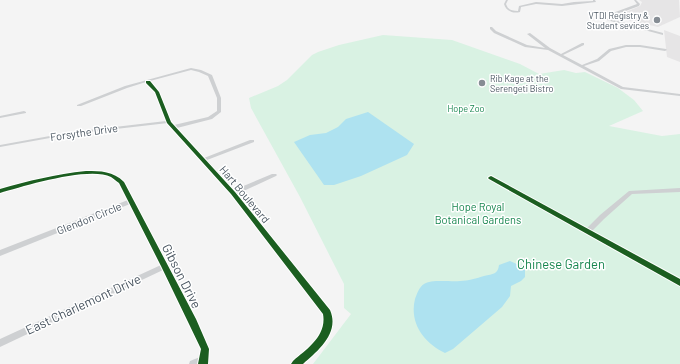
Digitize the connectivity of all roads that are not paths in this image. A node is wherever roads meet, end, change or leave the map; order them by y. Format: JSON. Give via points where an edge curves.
{"nodes":[{"id":1,"x":507,"y":0,"type":"edge"},
{"id":2,"x":594,"y":0,"type":"edge"},
{"id":3,"x":635,"y":0,"type":"edge"},
{"id":4,"x":491,"y":28,"type":"dead end"},
{"id":5,"x":529,"y":34,"type":"dead end"},
{"id":6,"x":662,"y":34,"type":"dead end"},
{"id":7,"x":583,"y":44,"type":"dead end"},
{"id":8,"x":549,"y":49,"type":"junction"},
{"id":9,"x":665,"y":50,"type":"dead end"},
{"id":10,"x":561,"y":55,"type":"junction"},
{"id":11,"x":582,"y":66,"type":"junction"},
{"id":12,"x":148,"y":82,"type":"junction"},
{"id":13,"x":680,"y":95,"type":"edge"},
{"id":14,"x":79,"y":105,"type":"dead end"},
{"id":15,"x":24,"y":112,"type":"dead end"},
{"id":16,"x":0,"y":117,"type":"edge"},
{"id":17,"x":169,"y":122,"type":"junction"},
{"id":18,"x":173,"y":127,"type":"junction"},
{"id":19,"x":252,"y":141,"type":"dead end"},
{"id":20,"x":0,"y":146,"type":"edge"},
{"id":21,"x":203,"y":160,"type":"junction"},
{"id":22,"x":274,"y":175,"type":"dead end"},
{"id":23,"x":490,"y":178,"type":"dead end"},
{"id":24,"x":680,"y":190,"type":"edge"},
{"id":25,"x":0,"y":191,"type":"edge"},
{"id":26,"x":233,"y":193,"type":"junction"},
{"id":27,"x":131,"y":201,"type":"junction"},
{"id":28,"x":588,"y":231,"type":"junction"},
{"id":29,"x":0,"y":253,"type":"edge"},
{"id":30,"x":165,"y":266,"type":"junction"},
{"id":31,"x":680,"y":283,"type":"edge"},
{"id":32,"x":0,"y":343,"type":"edge"},
{"id":33,"x":203,"y":362,"type":"edge"},
{"id":34,"x":194,"y":364,"type":"edge"},
{"id":35,"x":296,"y":364,"type":"edge"}],
"edges":[{"from":1,"to":2,"type":"street","via":[[507,8],[519,12],[520,7],[533,4],[562,5],[595,2]]},
{"from":3,"to":6,"type":"street","via":[[638,5],[608,18]]},
{"from":4,"to":8,"type":"street","via":[[526,46]]},
{"from":5,"to":8,"type":"street"},
{"from":7,"to":10,"type":"street"},
{"from":8,"to":10,"type":"street"},
{"from":9,"to":11,"type":"street","via":[[626,46],[610,50],[598,60]]},
{"from":10,"to":11,"type":"street"},
{"from":11,"to":13,"type":"street","via":[[622,88]]},
{"from":12,"to":14,"type":"street","via":[[126,87]]},
{"from":12,"to":17,"type":"street","name":"Hart Boulevard","via":[[157,92]]},
{"from":12,"to":18,"type":"street","via":[[191,69],[210,75],[219,98],[219,112],[210,118]]},
{"from":15,"to":16,"type":"street"},
{"from":17,"to":18,"type":"street","name":"Hart Boulevard"},
{"from":17,"to":20,"type":"street","name":"Forsythe Drive","via":[[72,133]]},
{"from":18,"to":21,"type":"street","name":"Hart Boulevard"},
{"from":19,"to":21,"type":"street"},
{"from":21,"to":26,"type":"street","name":"Hart Boulevard"},
{"from":22,"to":26,"type":"street"},
{"from":23,"to":28,"type":"street"},
{"from":24,"to":28,"type":"street","via":[[631,192]]},
{"from":25,"to":27,"type":"street","name":"Glendon Circle","via":[[38,180],[101,173],[112,175],[121,182]]},
{"from":26,"to":35,"type":"street","name":"Hart Boulevard","via":[[327,313],[327,331]]},
{"from":27,"to":29,"type":"street","name":"Glendon Circle"},
{"from":27,"to":30,"type":"street","name":"Gibson Drive"},
{"from":28,"to":31,"type":"street"},
{"from":30,"to":32,"type":"street","name":"East Charlemont Drive"},
{"from":30,"to":33,"type":"street","name":"Gibson Drive","via":[[205,350]]},
{"from":33,"to":34,"type":"street"}]}
